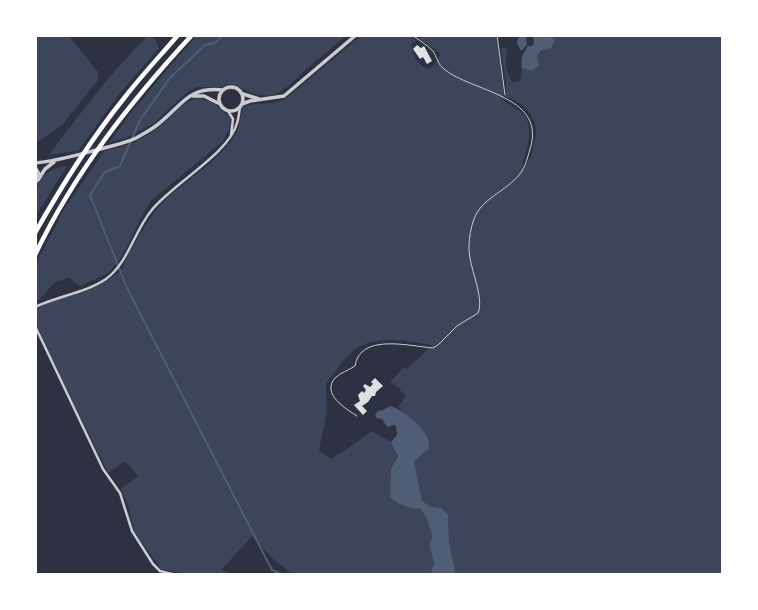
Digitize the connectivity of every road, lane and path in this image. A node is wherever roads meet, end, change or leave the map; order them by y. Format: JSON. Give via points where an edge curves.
{"nodes":[{"id":1,"x":178,"y":35,"type":"edge"},
{"id":2,"x":192,"y":35,"type":"edge"},
{"id":3,"x":356,"y":35,"type":"edge"},
{"id":4,"x":412,"y":35,"type":"edge"},
{"id":5,"x":497,"y":35,"type":"edge"},
{"id":6,"x":223,"y":90,"type":"junction"},
{"id":7,"x":241,"y":93,"type":"junction"},
{"id":8,"x":190,"y":96,"type":"junction"},
{"id":9,"x":504,"y":98,"type":"junction"},
{"id":10,"x":262,"y":100,"type":"junction"},
{"id":11,"x":220,"y":104,"type":"junction"},
{"id":12,"x":241,"y":106,"type":"junction"},
{"id":13,"x":228,"y":111,"type":"junction"},
{"id":14,"x":230,"y":138,"type":"junction"},
{"id":15,"x":56,"y":161,"type":"junction"},
{"id":16,"x":35,"y":165,"type":"edge"},
{"id":17,"x":36,"y":182,"type":"edge"},
{"id":18,"x":35,"y":233,"type":"edge"},
{"id":19,"x":35,"y":255,"type":"edge"},
{"id":20,"x":35,"y":307,"type":"edge"},
{"id":21,"x":35,"y":326,"type":"edge"},
{"id":22,"x":357,"y":416,"type":"dead end"},
{"id":23,"x":176,"y":575,"type":"edge"}],
"edges":[{"from":1,"to":18,"type":"highway","via":[[96,136]]},
{"from":2,"to":19,"type":"highway","via":[[111,131]]},
{"from":3,"to":10,"type":"street","via":[[284,96]]},
{"from":4,"to":9,"type":"lane","via":[[431,49],[443,69]]},
{"from":5,"to":9,"type":"lane"},
{"from":6,"to":7,"type":"street","via":[[233,87]]},
{"from":6,"to":8,"type":"street","via":[[204,89]]},
{"from":6,"to":11,"type":"street"},
{"from":7,"to":10,"type":"street"},
{"from":7,"to":12,"type":"street"},
{"from":8,"to":11,"type":"street","via":[[204,96]]},
{"from":8,"to":15,"type":"street","via":[[133,139]]},
{"from":9,"to":22,"type":"lane","via":[[528,115],[533,134],[520,175],[474,216],[469,246],[480,310],[433,348],[394,344],[369,346],[360,352],[355,366],[337,376],[331,388],[340,405]]},
{"from":10,"to":12,"type":"street"},
{"from":11,"to":13,"type":"street"},
{"from":12,"to":13,"type":"street"},
{"from":12,"to":14,"type":"street"},
{"from":13,"to":14,"type":"street","via":[[233,119]]},
{"from":14,"to":20,"type":"street","via":[[151,211],[106,279]]},
{"from":15,"to":16,"type":"street"},
{"from":15,"to":17,"type":"street"},
{"from":16,"to":17,"type":"street"},
{"from":21,"to":23,"type":"street","via":[[103,470],[120,494],[132,531],[153,564]]}]}
